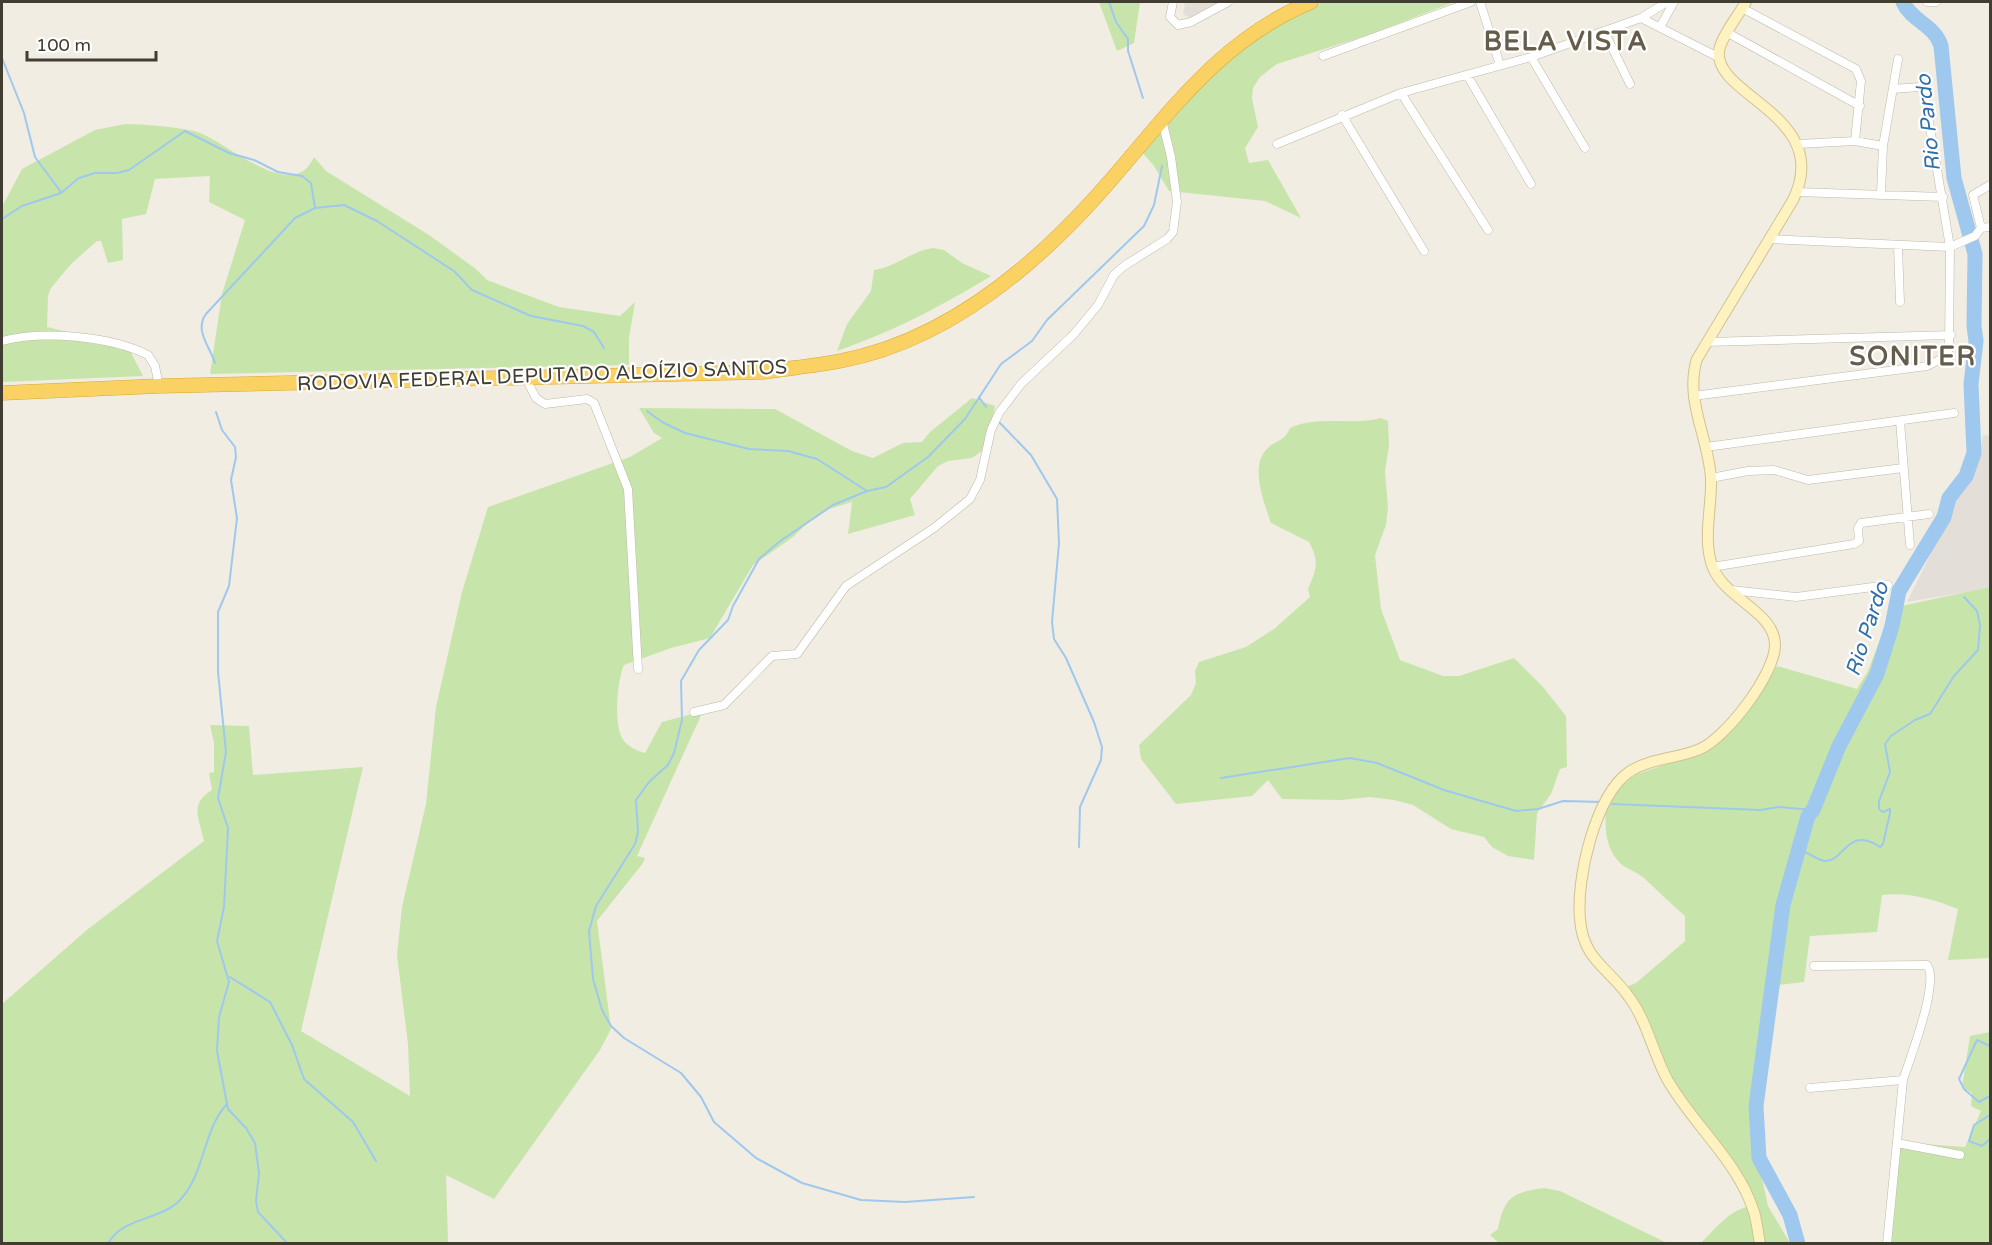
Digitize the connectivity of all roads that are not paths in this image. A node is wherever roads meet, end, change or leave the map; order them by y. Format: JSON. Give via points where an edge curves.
{"nodes":[{"id":1,"x":1173,"y":2,"type":"edge"},
{"id":2,"x":1228,"y":2,"type":"edge"},
{"id":3,"x":1305,"y":2,"type":"edge"},
{"id":4,"x":1471,"y":2,"type":"edge"},
{"id":5,"x":1480,"y":2,"type":"edge"},
{"id":6,"x":1667,"y":2,"type":"edge"},
{"id":7,"x":1674,"y":2,"type":"edge"},
{"id":8,"x":1926,"y":2,"type":"edge"},
{"id":9,"x":1936,"y":2,"type":"edge"},
{"id":10,"x":1744,"y":5,"type":"edge"},
{"id":11,"x":1641,"y":18,"type":"junction"},
{"id":12,"x":1660,"y":27,"type":"junction"},
{"id":13,"x":1604,"y":31,"type":"junction"},
{"id":14,"x":1728,"y":33,"type":"junction"},
{"id":15,"x":1323,"y":56,"type":"dead end"},
{"id":16,"x":1531,"y":57,"type":"junction"},
{"id":17,"x":1720,"y":58,"type":"junction"},
{"id":18,"x":1898,"y":59,"type":"dead end"},
{"id":19,"x":1500,"y":65,"type":"junction"},
{"id":20,"x":1467,"y":75,"type":"junction"},
{"id":21,"x":1630,"y":84,"type":"dead end"},
{"id":22,"x":1893,"y":89,"type":"junction"},
{"id":23,"x":1401,"y":93,"type":"junction"},
{"id":24,"x":1860,"y":106,"type":"junction"},
{"id":25,"x":1342,"y":115,"type":"junction"},
{"id":26,"x":1162,"y":119,"type":"junction"},
{"id":27,"x":1855,"y":141,"type":"junction"},
{"id":28,"x":1277,"y":144,"type":"dead end"},
{"id":29,"x":1798,"y":144,"type":"junction"},
{"id":30,"x":1883,"y":146,"type":"junction"},
{"id":31,"x":1585,"y":148,"type":"dead end"},
{"id":32,"x":1531,"y":184,"type":"dead end"},
{"id":33,"x":1990,"y":185,"type":"edge"},
{"id":34,"x":1797,"y":192,"type":"junction"},
{"id":35,"x":1881,"y":194,"type":"junction"},
{"id":36,"x":1943,"y":197,"type":"junction"},
{"id":37,"x":1990,"y":227,"type":"edge"},
{"id":38,"x":1981,"y":228,"type":"junction"},
{"id":39,"x":1488,"y":230,"type":"dead end"},
{"id":40,"x":1769,"y":238,"type":"junction"},
{"id":41,"x":1898,"y":247,"type":"junction"},
{"id":42,"x":1950,"y":247,"type":"junction"},
{"id":43,"x":1424,"y":251,"type":"dead end"},
{"id":44,"x":1900,"y":302,"type":"dead end"},
{"id":45,"x":1951,"y":335,"type":"junction"},
{"id":46,"x":2,"y":341,"type":"edge"},
{"id":47,"x":1707,"y":342,"type":"junction"},
{"id":48,"x":525,"y":376,"type":"junction"},
{"id":49,"x":159,"y":386,"type":"junction"},
{"id":50,"x":2,"y":393,"type":"edge"},
{"id":51,"x":1693,"y":396,"type":"junction"},
{"id":52,"x":1954,"y":412,"type":"dead end"},
{"id":53,"x":1900,"y":421,"type":"junction"},
{"id":54,"x":1706,"y":447,"type":"junction"},
{"id":55,"x":1903,"y":468,"type":"junction"},
{"id":56,"x":1711,"y":478,"type":"junction"},
{"id":57,"x":1929,"y":514,"type":"dead end"},
{"id":58,"x":1907,"y":517,"type":"junction"},
{"id":59,"x":1910,"y":545,"type":"dead end"},
{"id":60,"x":1712,"y":567,"type":"junction"},
{"id":61,"x":1888,"y":585,"type":"dead end"},
{"id":62,"x":1726,"y":590,"type":"junction"},
{"id":63,"x":638,"y":669,"type":"dead end"},
{"id":64,"x":694,"y":712,"type":"dead end"},
{"id":65,"x":1814,"y":966,"type":"dead end"},
{"id":66,"x":1904,"y":1080,"type":"junction"},
{"id":67,"x":1810,"y":1088,"type":"dead end"},
{"id":68,"x":1897,"y":1143,"type":"junction"},
{"id":69,"x":1960,"y":1155,"type":"dead end"},
{"id":70,"x":1760,"y":1244,"type":"edge"},
{"id":71,"x":1887,"y":1244,"type":"edge"}],
"edges":[{"from":1,"to":2,"type":"street","via":[[1170,17],[1178,25]]},
{"from":3,"to":26,"type":"highway","name":"RODOVIA FEDERAL DEPUTADO ALOÍZIO SANTOS","via":[[1218,59]]},
{"from":4,"to":15,"type":"street"},
{"from":5,"to":19,"type":"street"},
{"from":6,"to":11,"type":"street"},
{"from":7,"to":12,"type":"street"},
{"from":8,"to":9,"type":"street"},
{"from":10,"to":14,"type":"street"},
{"from":10,"to":24,"type":"street","via":[[1851,64],[1860,74]]},
{"from":11,"to":12,"type":"street"},
{"from":11,"to":13,"type":"street"},
{"from":12,"to":17,"type":"street"},
{"from":13,"to":16,"type":"street"},
{"from":13,"to":21,"type":"street"},
{"from":14,"to":17,"type":"street","via":[[1720,48]]},
{"from":14,"to":24,"type":"street"},
{"from":16,"to":19,"type":"street"},
{"from":16,"to":31,"type":"street"},
{"from":17,"to":29,"type":"street","via":[[1732,77]]},
{"from":18,"to":22,"type":"street"},
{"from":19,"to":20,"type":"street"},
{"from":20,"to":23,"type":"street"},
{"from":20,"to":32,"type":"street"},
{"from":22,"to":30,"type":"street"},
{"from":22,"to":36,"type":"street","via":[[1919,87],[1924,92]]},
{"from":23,"to":25,"type":"street"},
{"from":23,"to":39,"type":"street"},
{"from":24,"to":27,"type":"street"},
{"from":25,"to":28,"type":"street"},
{"from":25,"to":43,"type":"street"},
{"from":26,"to":48,"type":"highway","name":"RODOVIA FEDERAL DEPUTADO ALOÍZIO SANTOS","via":[[1094,199],[1015,275],[968,309],[917,337],[842,361],[763,372]]},
{"from":26,"to":64,"type":"street","via":[[1177,202],[1173,232],[1114,275],[1098,305],[1074,334],[1022,384],[999,413],[991,430],[980,480],[970,499],[934,528],[846,586],[797,654],[772,656],[724,705]]},
{"from":27,"to":29,"type":"street"},
{"from":27,"to":30,"type":"street"},
{"from":29,"to":34,"type":"street","via":[[1802,171]]},
{"from":30,"to":35,"type":"street"},
{"from":33,"to":38,"type":"street","via":[[1973,195]]},
{"from":34,"to":35,"type":"street"},
{"from":34,"to":40,"type":"street"},
{"from":35,"to":36,"type":"street"},
{"from":36,"to":42,"type":"street"},
{"from":37,"to":38,"type":"street"},
{"from":38,"to":42,"type":"street","via":[[1975,236]]},
{"from":40,"to":41,"type":"street"},
{"from":40,"to":47,"type":"street"},
{"from":41,"to":42,"type":"street"},
{"from":41,"to":44,"type":"street"},
{"from":42,"to":45,"type":"street"},
{"from":45,"to":47,"type":"street"},
{"from":45,"to":51,"type":"street","via":[[1945,357],[1927,366]]},
{"from":46,"to":49,"type":"street","via":[[40,334],[116,345],[148,355]]},
{"from":47,"to":51,"type":"street","via":[[1694,369]]},
{"from":48,"to":49,"type":"highway","name":"RODOVIA FEDERAL DEPUTADO ALOÍZIO SANTOS"},
{"from":48,"to":63,"type":"street","via":[[536,398],[545,404],[582,399],[594,403],[622,471],[630,503]]},
{"from":49,"to":50,"type":"highway","name":"RODOVIA FEDERAL DEPUTADO ALOÍZIO SANTOS"},
{"from":51,"to":54,"type":"street"},
{"from":52,"to":53,"type":"street"},
{"from":53,"to":54,"type":"street"},
{"from":53,"to":55,"type":"street"},
{"from":54,"to":56,"type":"street"},
{"from":55,"to":56,"type":"street","via":[[1808,480],[1767,470]]},
{"from":55,"to":58,"type":"street"},
{"from":56,"to":60,"type":"street","via":[[1708,541]]},
{"from":57,"to":58,"type":"street"},
{"from":58,"to":59,"type":"street"},
{"from":58,"to":60,"type":"street","via":[[1861,523],[1856,544]]},
{"from":60,"to":62,"type":"street"},
{"from":61,"to":62,"type":"street","via":[[1796,597]]},
{"from":62,"to":70,"type":"street","via":[[1769,625],[1775,645],[1769,669],[1729,726],[1711,744],[1639,766],[1615,786],[1603,808],[1585,864],[1579,892],[1580,916],[1589,954],[1630,998],[1684,1108],[1726,1160],[1743,1189],[1754,1211]]},
{"from":65,"to":66,"type":"street","via":[[1927,965],[1931,974],[1928,997]]},
{"from":66,"to":67,"type":"street"},
{"from":66,"to":68,"type":"street"},
{"from":68,"to":69,"type":"street"},
{"from":68,"to":71,"type":"street"}]}
